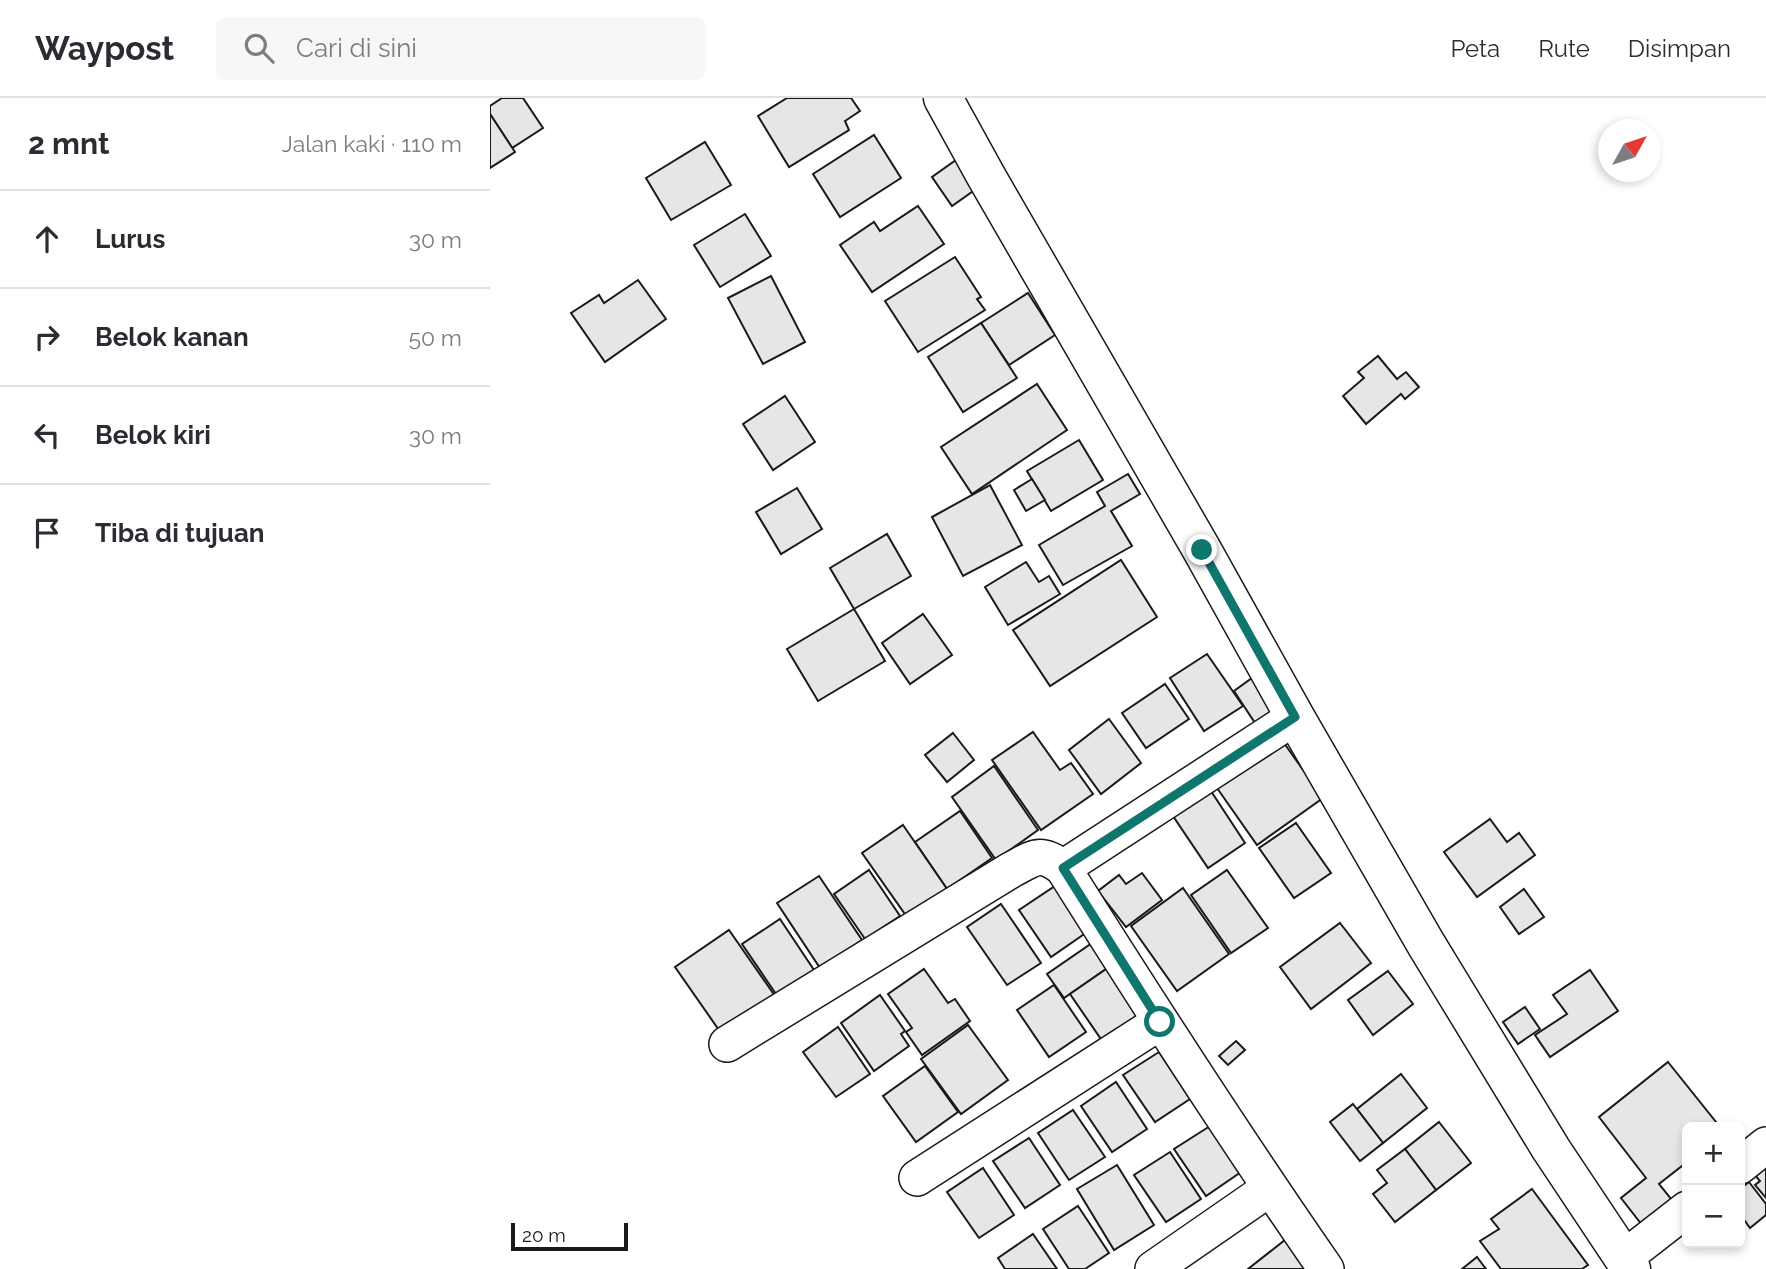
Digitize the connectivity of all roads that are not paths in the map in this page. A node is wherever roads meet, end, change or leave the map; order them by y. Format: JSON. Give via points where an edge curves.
{"nodes":[{"id":1,"x":943,"y":98,"type":"edge"},
{"id":2,"x":1295,"y":717,"type":"junction"},
{"id":3,"x":1063,"y":868,"type":"junction"},
{"id":4,"x":1160,"y":1022,"type":"junction"},
{"id":5,"x":727,"y":1044,"type":"dead end"},
{"id":6,"x":1766,"y":1145,"type":"edge"},
{"id":7,"x":1745,"y":1162,"type":"edge"},
{"id":8,"x":917,"y":1178,"type":"dead end"},
{"id":9,"x":1270,"y":1188,"type":"junction"},
{"id":10,"x":1682,"y":1214,"type":"edge"},
{"id":11,"x":1628,"y":1263,"type":"edge"},
{"id":12,"x":1153,"y":1269,"type":"edge"},
{"id":13,"x":1326,"y":1269,"type":"edge"}],
"edges":[{"from":1,"to":2,"type":"street"},
{"from":2,"to":3,"type":"street"},
{"from":2,"to":11,"type":"street","via":[[1551,1149]]},
{"from":3,"to":4,"type":"street"},
{"from":3,"to":5,"type":"street","via":[[1038,857],[1020,866]]},
{"from":4,"to":8,"type":"street"},
{"from":4,"to":9,"type":"street"},
{"from":6,"to":7,"type":"street"},
{"from":9,"to":12,"type":"street"},
{"from":9,"to":13,"type":"street"},
{"from":10,"to":11,"type":"street"}]}
